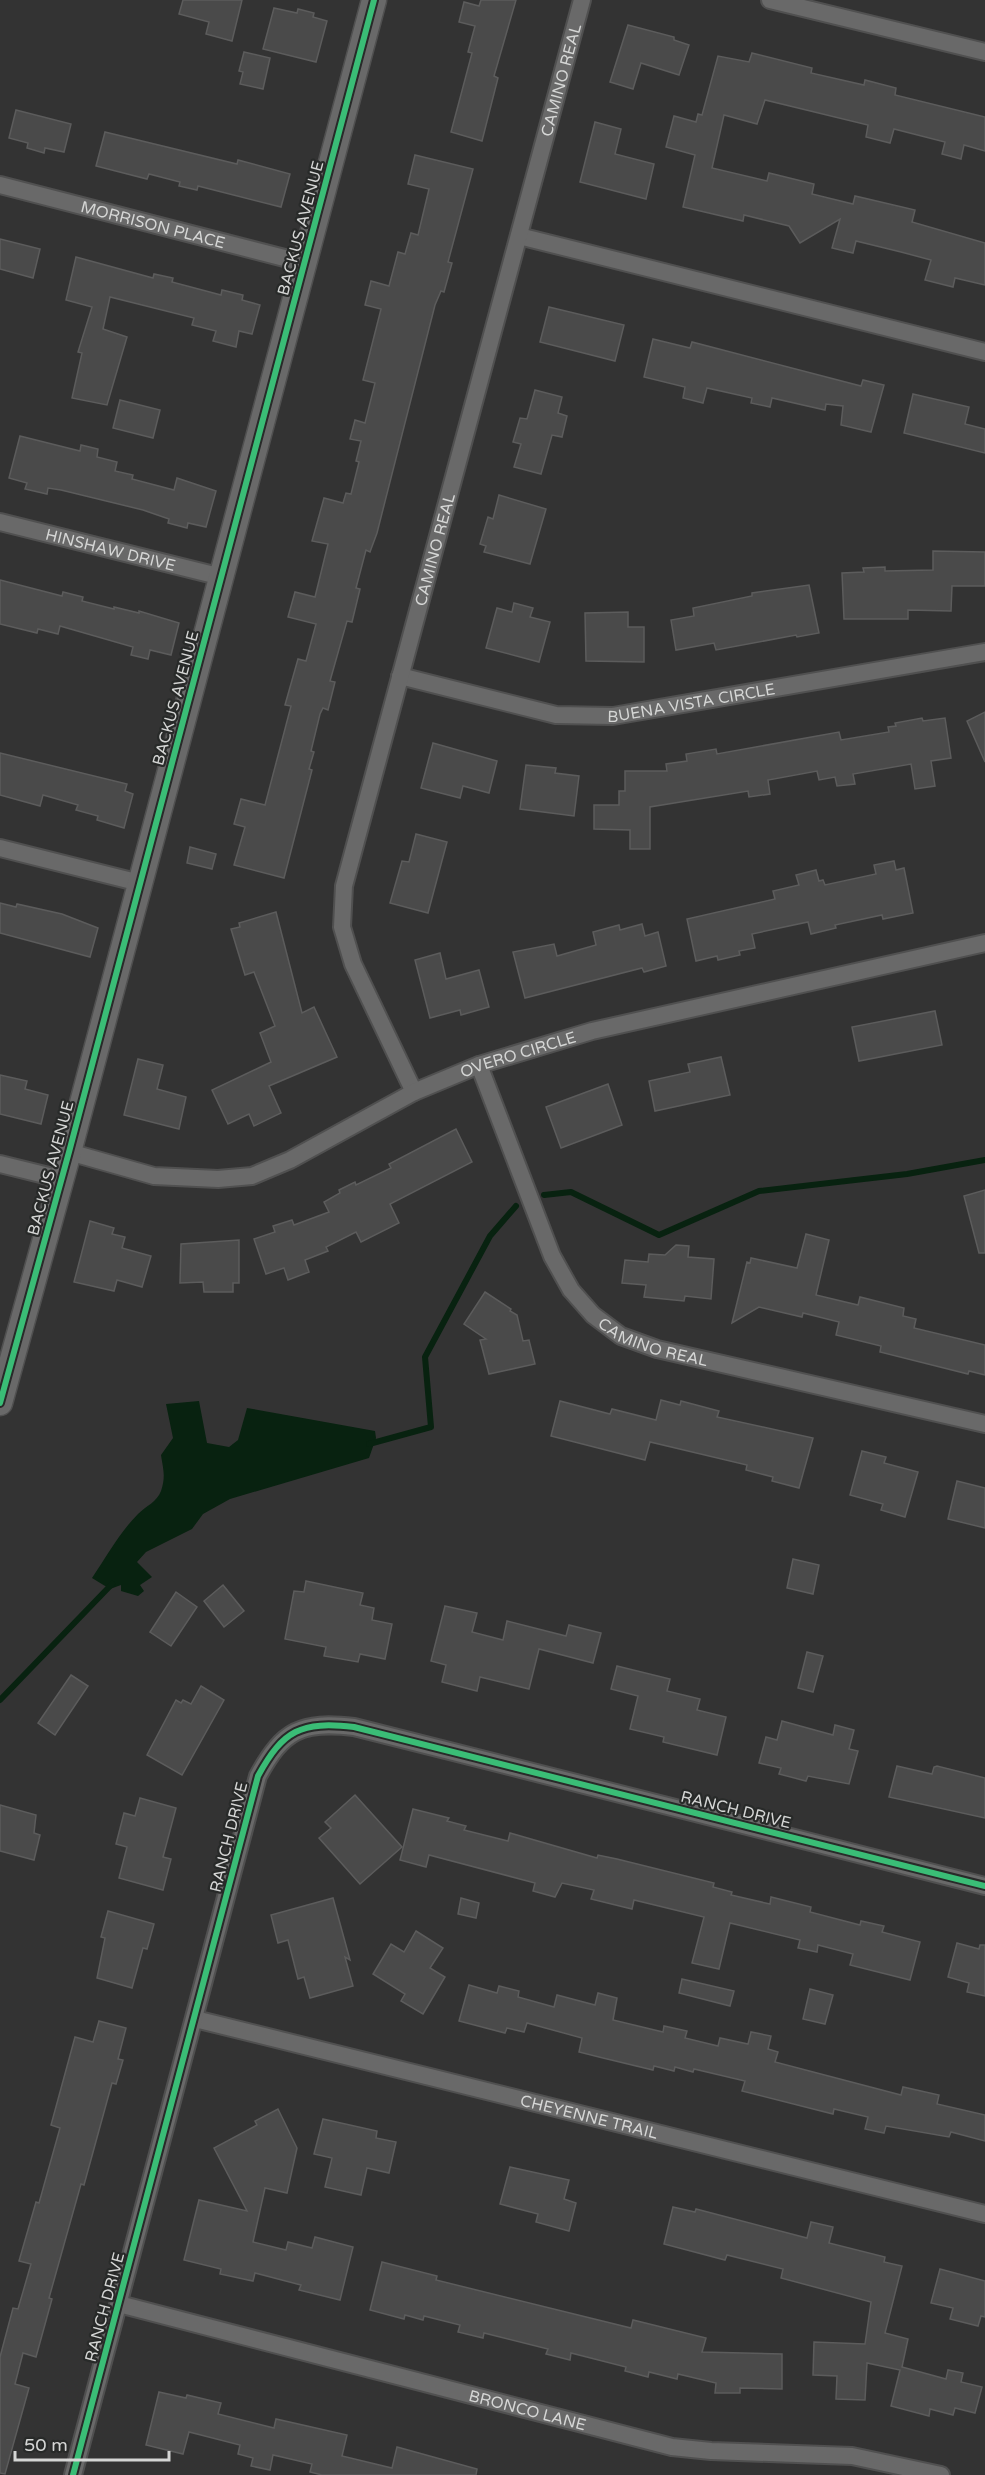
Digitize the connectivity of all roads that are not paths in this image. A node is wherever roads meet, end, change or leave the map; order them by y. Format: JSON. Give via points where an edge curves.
{"nodes":[{"id":1,"x":375,"y":0,"type":"edge"},
{"id":2,"x":582,"y":0,"type":"edge"},
{"id":3,"x":770,"y":0,"type":"edge"},
{"id":4,"x":985,"y":51,"type":"edge"},
{"id":5,"x":0,"y":185,"type":"edge"},
{"id":6,"x":519,"y":236,"type":"junction"},
{"id":7,"x":304,"y":263,"type":"junction"},
{"id":8,"x":985,"y":352,"type":"edge"},
{"id":9,"x":0,"y":522,"type":"edge"},
{"id":10,"x":222,"y":577,"type":"junction"},
{"id":11,"x":985,"y":652,"type":"edge"},
{"id":12,"x":400,"y":675,"type":"junction"},
{"id":13,"x":0,"y":848,"type":"edge"},
{"id":14,"x":140,"y":883,"type":"junction"},
{"id":15,"x":985,"y":943,"type":"edge"},
{"id":16,"x":479,"y":1065,"type":"junction"},
{"id":17,"x":414,"y":1092,"type":"junction"},
{"id":18,"x":69,"y":1152,"type":"junction"},
{"id":19,"x":0,"y":1164,"type":"edge"},
{"id":20,"x":61,"y":1179,"type":"junction"},
{"id":21,"x":0,"y":1403,"type":"edge"},
{"id":22,"x":985,"y":1424,"type":"edge"},
{"id":23,"x":985,"y":1886,"type":"edge"},
{"id":24,"x":195,"y":2019,"type":"junction"},
{"id":25,"x":985,"y":2214,"type":"edge"},
{"id":26,"x":119,"y":2304,"type":"junction"},
{"id":27,"x":73,"y":2475,"type":"edge"},
{"id":28,"x":941,"y":2475,"type":"edge"}],
"edges":[{"from":1,"to":7,"type":"street","name":"BACKUS AVENUE"},
{"from":2,"to":6,"type":"street","name":"CAMINO REAL"},
{"from":3,"to":4,"type":"street"},
{"from":5,"to":7,"type":"street","name":"MORRISON PLACE"},
{"from":6,"to":8,"type":"street"},
{"from":6,"to":12,"type":"street","name":"CAMINO REAL"},
{"from":7,"to":10,"type":"street","name":"BACKUS AVENUE"},
{"from":9,"to":10,"type":"street","name":"HINSHAW DRIVE"},
{"from":10,"to":14,"type":"street","name":"BACKUS AVENUE"},
{"from":11,"to":12,"type":"street","name":"BUENA VISTA CIRCLE","via":[[613,716],[556,715]]},
{"from":12,"to":17,"type":"street","name":"CAMINO REAL","via":[[344,886],[342,927],[353,964]]},
{"from":13,"to":14,"type":"street"},
{"from":14,"to":18,"type":"street","name":"BACKUS AVENUE"},
{"from":15,"to":16,"type":"street","name":"OVERO CIRCLE","via":[[592,1031]]},
{"from":16,"to":17,"type":"street","name":"OVERO CIRCLE"},
{"from":16,"to":22,"type":"street","name":"CAMINO REAL","via":[[552,1256],[571,1290],[593,1315],[621,1336],[657,1349]]},
{"from":17,"to":18,"type":"street","name":"OVERO CIRCLE","via":[[290,1160],[252,1176],[154,1176]]},
{"from":18,"to":20,"type":"street","name":"BACKUS AVENUE"},
{"from":19,"to":20,"type":"street"},
{"from":20,"to":21,"type":"street","name":"BACKUS AVENUE"},
{"from":23,"to":24,"type":"street","name":"RANCH DRIVE","via":[[354,1727],[322,1723],[293,1732],[273,1749],[258,1776]]},
{"from":24,"to":25,"type":"street","name":"CHEYENNE TRAIL"},
{"from":24,"to":26,"type":"street","name":"RANCH DRIVE"},
{"from":26,"to":27,"type":"street","name":"RANCH DRIVE"},
{"from":26,"to":28,"type":"street","name":"BRONCO LANE","via":[[672,2447],[852,2456]]}]}
